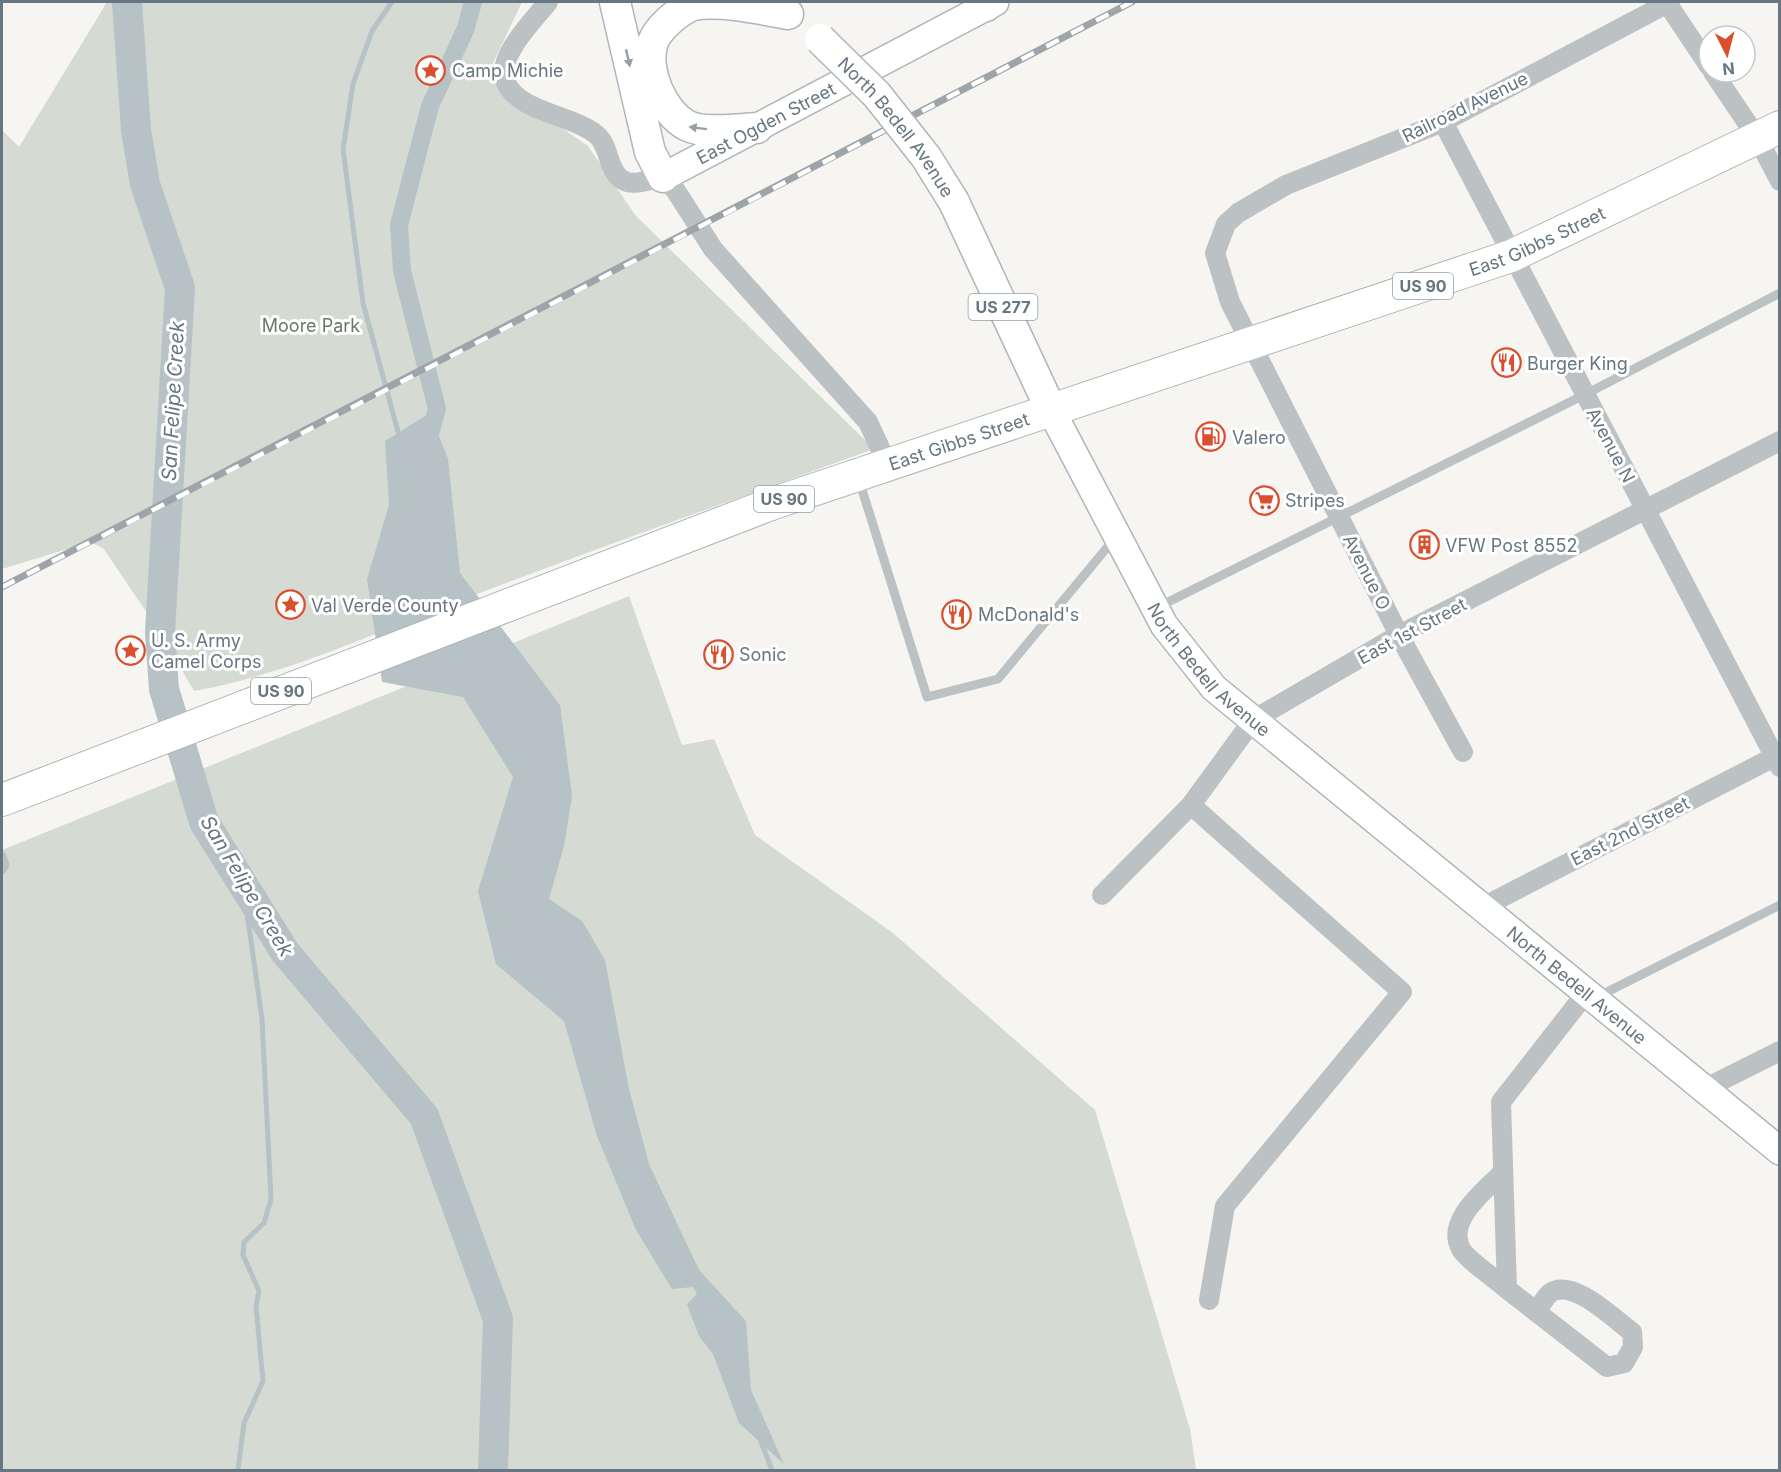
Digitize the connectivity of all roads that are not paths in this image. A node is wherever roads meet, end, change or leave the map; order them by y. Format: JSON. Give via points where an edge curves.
{"nodes":[{"id":1,"x":548,"y":2,"type":"edge"},
{"id":2,"x":615,"y":2,"type":"edge"},
{"id":3,"x":1669,"y":2,"type":"edge"},
{"id":4,"x":987,"y":3,"type":"edge"},
{"id":5,"x":778,"y":6,"type":"edge"},
{"id":6,"x":1697,"y":47,"type":"edge"},
{"id":7,"x":1724,"y":84,"type":"edge"},
{"id":8,"x":1443,"y":122,"type":"junction"},
{"id":9,"x":757,"y":128,"type":"junction"},
{"id":10,"x":1769,"y":133,"type":"edge"},
{"id":11,"x":663,"y":177,"type":"junction"},
{"id":12,"x":1779,"y":182,"type":"edge"},
{"id":13,"x":1226,"y":224,"type":"joint"},
{"id":14,"x":1511,"y":256,"type":"junction"},
{"id":15,"x":1779,"y":292,"type":"edge"},
{"id":16,"x":1253,"y":344,"type":"junction"},
{"id":17,"x":1584,"y":395,"type":"junction"},
{"id":18,"x":1052,"y":412,"type":"junction"},
{"id":19,"x":1779,"y":441,"type":"edge"},
{"id":20,"x":887,"y":463,"type":"junction"},
{"id":21,"x":857,"y":474,"type":"junction"},
{"id":22,"x":1646,"y":510,"type":"junction"},
{"id":23,"x":1340,"y":517,"type":"junction"},
{"id":24,"x":1117,"y":536,"type":"junction"},
{"id":25,"x":1155,"y":609,"type":"junction"},
{"id":26,"x":1399,"y":635,"type":"junction"},
{"id":27,"x":1253,"y":720,"type":"junction"},
{"id":28,"x":1463,"y":752,"type":"dead end"},
{"id":29,"x":1778,"y":759,"type":"edge"},
{"id":30,"x":2,"y":800,"type":"edge"},
{"id":31,"x":1191,"y":806,"type":"junction"},
{"id":32,"x":2,"y":856,"type":"edge"},
{"id":33,"x":2,"y":870,"type":"edge"},
{"id":34,"x":1102,"y":895,"type":"dead end"},
{"id":35,"x":1779,"y":905,"type":"edge"},
{"id":36,"x":1481,"y":908,"type":"junction"},
{"id":37,"x":1590,"y":996,"type":"junction"},
{"id":38,"x":1779,"y":1052,"type":"edge"},
{"id":39,"x":1704,"y":1089,"type":"junction"},
{"id":40,"x":1779,"y":1150,"type":"edge"},
{"id":41,"x":1503,"y":1172,"type":"junction"},
{"id":42,"x":1507,"y":1288,"type":"junction"},
{"id":43,"x":1209,"y":1300,"type":"dead end"},
{"id":44,"x":1536,"y":1312,"type":"junction"}],
"edges":[{"from":1,"to":11,"type":"street","via":[[508,54],[504,68],[511,91],[523,101],[598,137],[614,172],[626,182]]},
{"from":2,"to":11,"type":"main road","one_way":true,"via":[[650,152]]},
{"from":3,"to":6,"type":"street"},
{"from":3,"to":8,"type":"street","name":"Railroad Avenue"},
{"from":4,"to":9,"type":"main road","name":"East Ogden Street"},
{"from":9,"to":5,"type":"main road","one_way":true,"via":[[719,130],[688,126],[657,93],[652,70],[653,43],[670,20],[693,5],[715,2]]},
{"from":5,"to":18,"type":"main road","name":"North Bedell Avenue","number":"US 277","bridge":true,"via":[[820,39],[877,94],[926,157],[954,202]]},
{"from":7,"to":10,"type":"street"},
{"from":8,"to":13,"type":"street","name":"Railroad Avenue","via":[[1286,185],[1254,202]]},
{"from":8,"to":14,"type":"street","name":"Avenue N"},
{"from":9,"to":11,"type":"main road","name":"East Ogden Street"},
{"from":10,"to":12,"type":"street"},
{"from":10,"to":14,"type":"highway","name":"East Gibbs Street","number":"US 90"},
{"from":11,"to":20,"type":"street","via":[[713,249],[868,423]]},
{"from":13,"to":16,"type":"street","name":"Avenue O","via":[[1215,253],[1230,302]]},
{"from":14,"to":16,"type":"highway","name":"East Gibbs Street","number":"US 90"},
{"from":14,"to":17,"type":"street","name":"Avenue N"},
{"from":15,"to":17,"type":"lane"},
{"from":16,"to":18,"type":"highway","name":"East Gibbs Street","number":"US 90"},
{"from":16,"to":23,"type":"street","name":"Avenue O"},
{"from":17,"to":22,"type":"street","name":"Avenue N"},
{"from":17,"to":23,"type":"lane"},
{"from":18,"to":20,"type":"highway","name":"East Gibbs Street","number":"US 90"},
{"from":18,"to":24,"type":"main road","name":"North Bedell Avenue"},
{"from":19,"to":22,"type":"street","name":"East 1st Street"},
{"from":20,"to":21,"type":"highway","name":"East Gibbs Street","number":"US 90"},
{"from":21,"to":24,"type":"lane","via":[[927,697],[998,679]]},
{"from":21,"to":30,"type":"highway","name":"East Gibbs Street","number":"US 90","via":[[682,536]]},
{"from":22,"to":26,"type":"street","name":"East 1st Street"},
{"from":22,"to":29,"type":"street","name":"Avenue N"},
{"from":23,"to":25,"type":"lane"},
{"from":23,"to":26,"type":"street","name":"Avenue O"},
{"from":24,"to":25,"type":"main road","name":"North Bedell Avenue"},
{"from":25,"to":27,"type":"main road","name":"North Bedell Avenue","via":[[1214,688]]},
{"from":26,"to":27,"type":"street","name":"East 1st Street"},
{"from":26,"to":28,"type":"street","name":"Avenue O"},
{"from":27,"to":31,"type":"street","name":"East 1st Street"},
{"from":27,"to":36,"type":"main road","name":"North Bedell Avenue"},
{"from":29,"to":36,"type":"street","name":"East 2nd Street"},
{"from":31,"to":34,"type":"street","name":"East 1st Street"},
{"from":31,"to":43,"type":"street","via":[[1402,992],[1225,1206]]},
{"from":32,"to":33,"type":"lane"},
{"from":35,"to":37,"type":"lane"},
{"from":36,"to":37,"type":"main road","name":"North Bedell Avenue"},
{"from":37,"to":39,"type":"main road","name":"North Bedell Avenue"},
{"from":37,"to":41,"type":"street","via":[[1501,1102]]},
{"from":38,"to":39,"type":"street"},
{"from":39,"to":40,"type":"main road","name":"North Bedell Avenue"},
{"from":41,"to":42,"type":"street"},
{"from":41,"to":42,"type":"street","via":[[1464,1214],[1458,1233],[1461,1249]]},
{"from":42,"to":44,"type":"street"},
{"from":44,"to":44,"type":"street","via":[[1607,1367],[1624,1363],[1633,1347],[1632,1332],[1577,1291],[1562,1289],[1551,1293]]}]}
